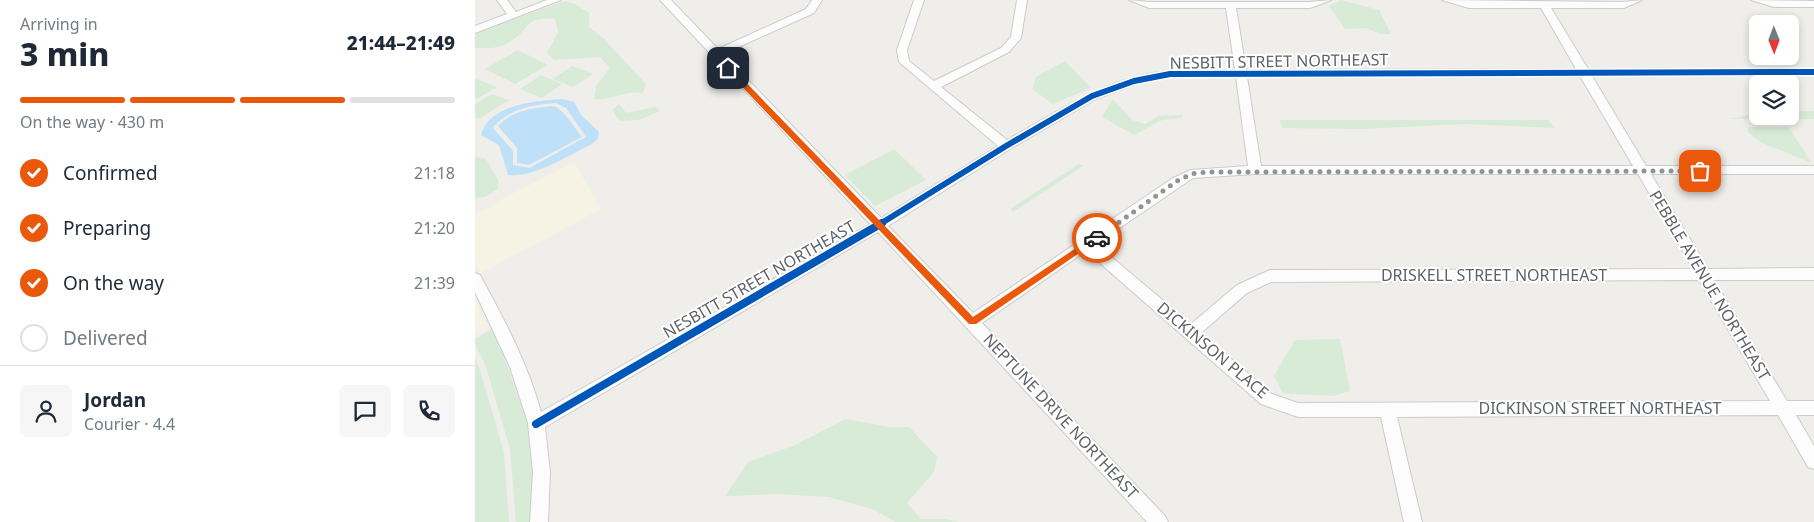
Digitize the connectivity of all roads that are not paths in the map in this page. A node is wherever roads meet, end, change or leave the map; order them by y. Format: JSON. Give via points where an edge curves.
{"nodes":[{"id":1,"x":502,"y":0,"type":"edge"},
{"id":2,"x":555,"y":0,"type":"edge"},
{"id":3,"x":665,"y":0,"type":"edge"},
{"id":4,"x":817,"y":0,"type":"edge"},
{"id":5,"x":919,"y":0,"type":"edge"},
{"id":6,"x":1022,"y":0,"type":"edge"},
{"id":7,"x":1134,"y":0,"type":"edge"},
{"id":8,"x":1327,"y":0,"type":"edge"},
{"id":9,"x":1447,"y":0,"type":"edge"},
{"id":10,"x":1637,"y":0,"type":"edge"},
{"id":11,"x":1756,"y":0,"type":"edge"},
{"id":12,"x":1814,"y":4,"type":"edge"},
{"id":13,"x":1231,"y":5,"type":"junction"},
{"id":14,"x":1544,"y":5,"type":"junction"},
{"id":15,"x":513,"y":15,"type":"junction"},
{"id":16,"x":475,"y":30,"type":"edge"},
{"id":17,"x":715,"y":54,"type":"junction"},
{"id":18,"x":1814,"y":72,"type":"edge"},
{"id":19,"x":1584,"y":73,"type":"junction"},
{"id":20,"x":1239,"y":74,"type":"junction"},
{"id":21,"x":933,"y":86,"type":"junction"},
{"id":22,"x":1006,"y":146,"type":"junction"},
{"id":23,"x":1255,"y":170,"type":"junction"},
{"id":24,"x":1814,"y":170,"type":"edge"},
{"id":25,"x":1643,"y":171,"type":"junction"},
{"id":26,"x":879,"y":225,"type":"junction"},
{"id":27,"x":1088,"y":245,"type":"junction"},
{"id":28,"x":1703,"y":274,"type":"junction"},
{"id":29,"x":1814,"y":274,"type":"edge"},
{"id":30,"x":475,"y":279,"type":"edge"},
{"id":31,"x":973,"y":322,"type":"junction"},
{"id":32,"x":1193,"y":332,"type":"junction"},
{"id":33,"x":1783,"y":408,"type":"junction"},
{"id":34,"x":1814,"y":408,"type":"edge"},
{"id":35,"x":1387,"y":409,"type":"junction"},
{"id":36,"x":536,"y":424,"type":"junction"},
{"id":37,"x":1814,"y":461,"type":"edge"},
{"id":38,"x":539,"y":522,"type":"edge"},
{"id":39,"x":1159,"y":522,"type":"edge"},
{"id":40,"x":1413,"y":522,"type":"edge"}],
"edges":[{"from":1,"to":15,"type":"street"},
{"from":2,"to":15,"type":"street"},
{"from":3,"to":17,"type":"street","name":"NEPTUNE DRIVE NORTHEAST"},
{"from":4,"to":17,"type":"street","via":[[810,11]]},
{"from":5,"to":21,"type":"street","via":[[902,50],[904,62]]},
{"from":6,"to":21,"type":"street","via":[[1016,38],[1005,50]]},
{"from":7,"to":13,"type":"street","via":[[1149,5]]},
{"from":8,"to":13,"type":"street","via":[[1310,5]]},
{"from":9,"to":14,"type":"street","via":[[1469,5]]},
{"from":10,"to":14,"type":"street","via":[[1624,5]]},
{"from":11,"to":12,"type":"street","via":[[1774,4]]},
{"from":13,"to":20,"type":"street"},
{"from":14,"to":19,"type":"street","name":"PEBBLE AVENUE NORTHEAST"},
{"from":15,"to":16,"type":"street"},
{"from":17,"to":26,"type":"street","name":"NEPTUNE DRIVE NORTHEAST"},
{"from":18,"to":19,"type":"street","name":"NESBITT STREET NORTHEAST"},
{"from":19,"to":20,"type":"street","name":"NESBITT STREET NORTHEAST"},
{"from":19,"to":25,"type":"street","name":"PEBBLE AVENUE NORTHEAST"},
{"from":20,"to":22,"type":"street","name":"NESBITT STREET NORTHEAST","via":[[1170,74],[1134,81],[1092,96]]},
{"from":20,"to":23,"type":"street"},
{"from":21,"to":22,"type":"street"},
{"from":22,"to":26,"type":"street","name":"NESBITT STREET NORTHEAST"},
{"from":23,"to":25,"type":"street"},
{"from":23,"to":27,"type":"street","via":[[1191,174]]},
{"from":24,"to":25,"type":"street"},
{"from":25,"to":28,"type":"street","name":"PEBBLE AVENUE NORTHEAST"},
{"from":26,"to":31,"type":"street","name":"NEPTUNE DRIVE NORTHEAST"},
{"from":26,"to":36,"type":"street","name":"NESBITT STREET NORTHEAST"},
{"from":27,"to":31,"type":"street"},
{"from":27,"to":32,"type":"street","name":"DICKINSON PLACE"},
{"from":28,"to":29,"type":"street","name":"DRISKELL STREET NORTHEAST"},
{"from":28,"to":32,"type":"street","name":"DRISKELL STREET NORTHEAST","via":[[1270,276],[1242,289]]},
{"from":28,"to":33,"type":"street","name":"PEBBLE AVENUE NORTHEAST"},
{"from":30,"to":36,"type":"street","via":[[501,326]]},
{"from":31,"to":39,"type":"street","name":"NEPTUNE DRIVE NORTHEAST"},
{"from":32,"to":35,"type":"street","name":"DICKINSON PLACE","via":[[1267,399],[1298,410]]},
{"from":33,"to":34,"type":"street","name":"DICKINSON STREET NORTHEAST"},
{"from":33,"to":35,"type":"street","name":"DICKINSON STREET NORTHEAST"},
{"from":33,"to":37,"type":"street","name":"PEBBLE AVENUE NORTHEAST"},
{"from":35,"to":40,"type":"street"},
{"from":36,"to":38,"type":"street","via":[[542,491]]}]}
